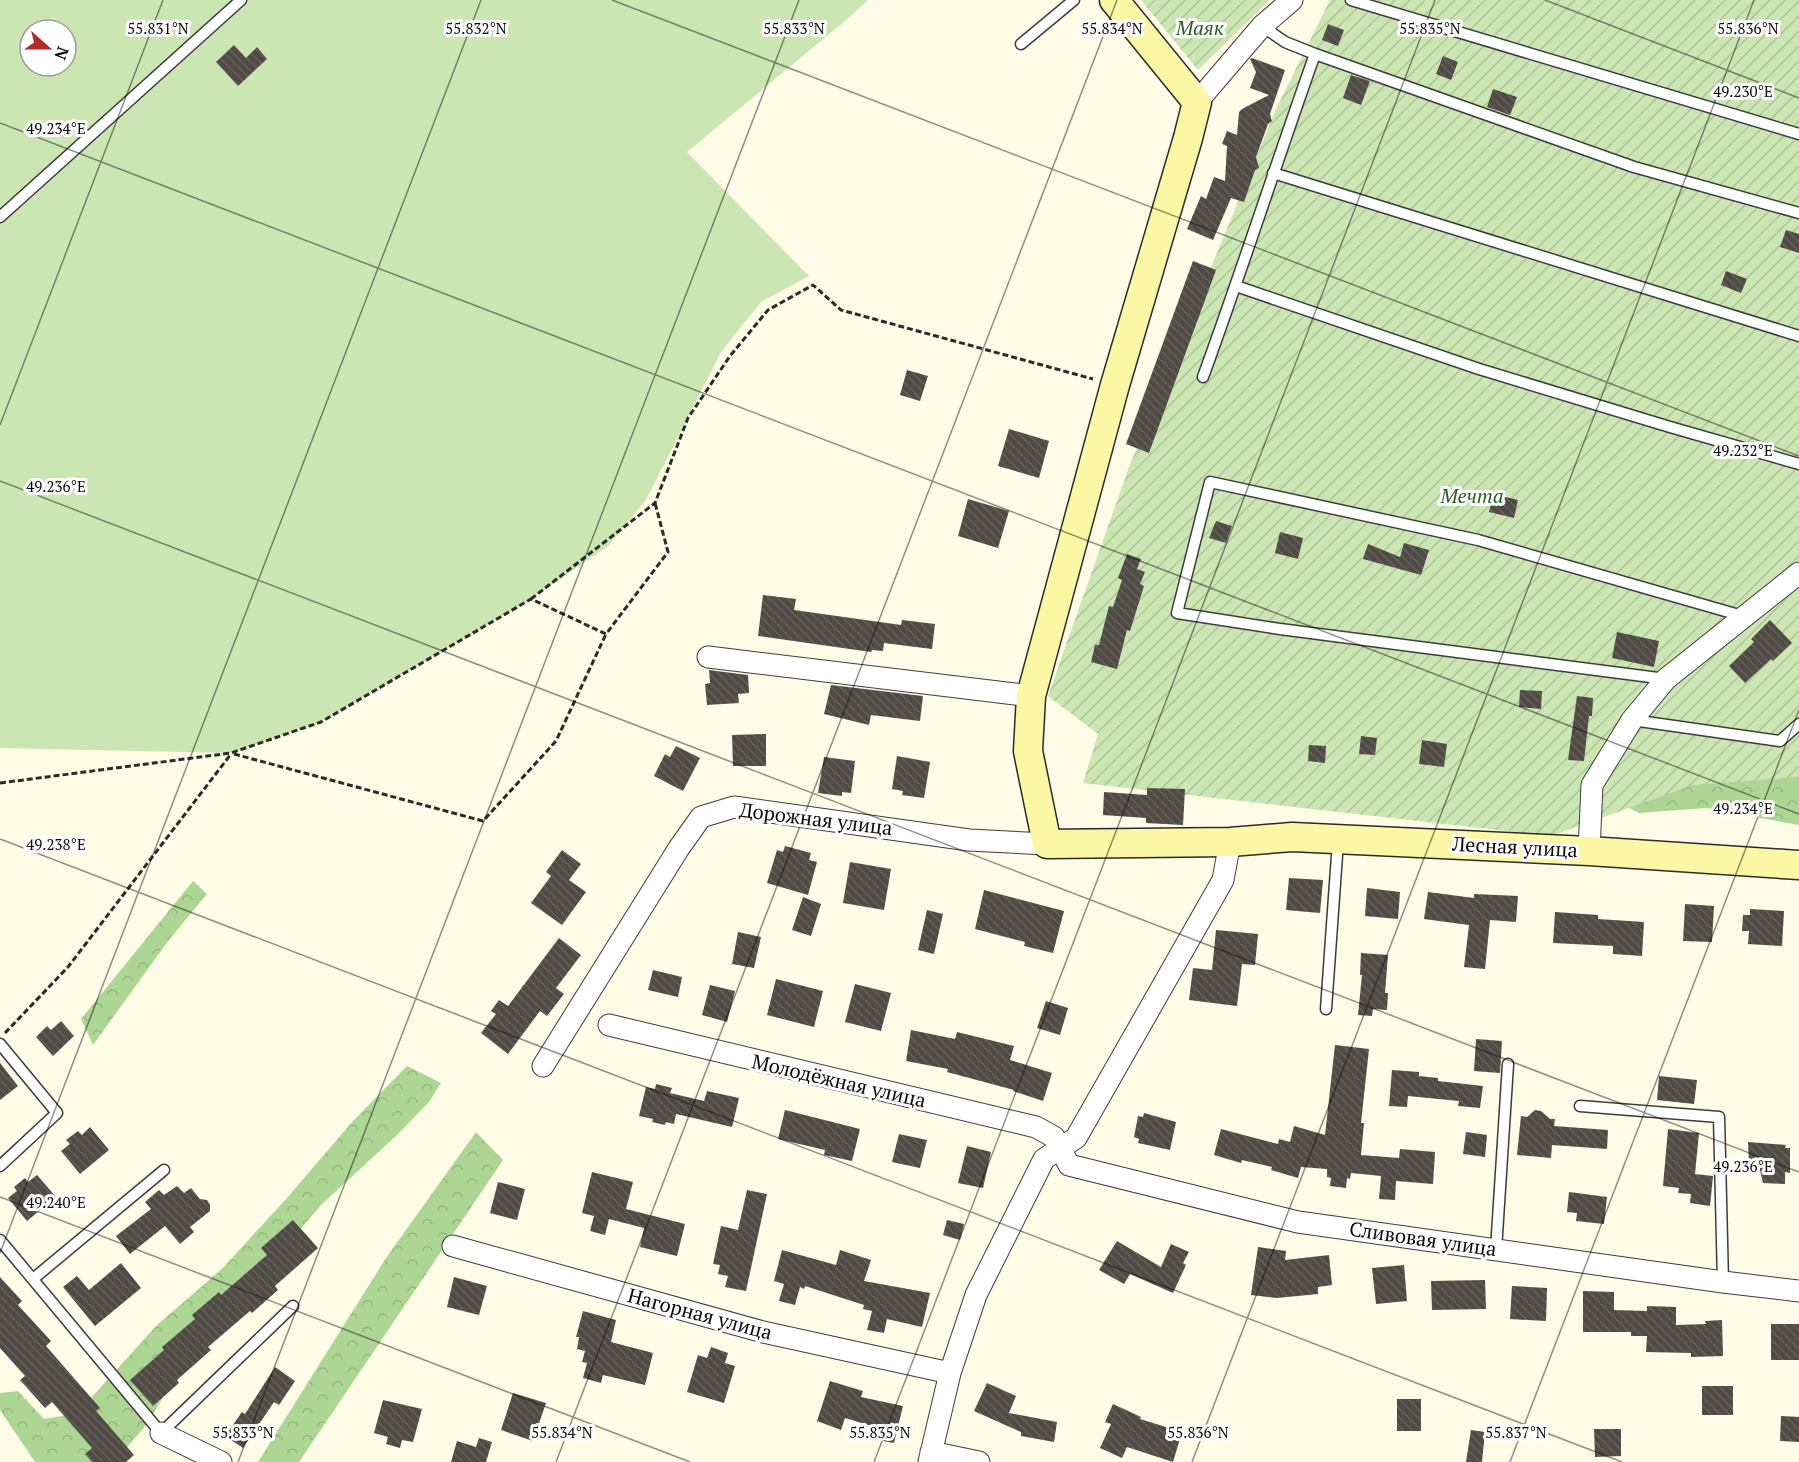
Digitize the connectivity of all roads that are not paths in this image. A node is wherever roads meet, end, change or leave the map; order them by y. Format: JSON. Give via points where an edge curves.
{"nodes":[{"id":1,"x":241,"y":0,"type":"edge"},
{"id":2,"x":1074,"y":0,"type":"edge"},
{"id":3,"x":1114,"y":0,"type":"edge"},
{"id":4,"x":1292,"y":0,"type":"edge"},
{"id":5,"x":1351,"y":0,"type":"edge"},
{"id":6,"x":1262,"y":26,"type":"junction"},
{"id":7,"x":1021,"y":44,"type":"dead end"},
{"id":8,"x":1315,"y":54,"type":"junction"},
{"id":9,"x":1197,"y":102,"type":"junction"},
{"id":10,"x":1799,"y":134,"type":"edge"},
{"id":11,"x":1273,"y":173,"type":"junction"},
{"id":12,"x":1799,"y":213,"type":"edge"},
{"id":13,"x":0,"y":217,"type":"edge"},
{"id":14,"x":1236,"y":286,"type":"junction"},
{"id":15,"x":1799,"y":336,"type":"edge"},
{"id":16,"x":1203,"y":377,"type":"dead end"},
{"id":17,"x":1799,"y":464,"type":"edge"},
{"id":18,"x":1799,"y":573,"type":"edge"},
{"id":19,"x":1746,"y":617,"type":"junction"},
{"id":20,"x":708,"y":657,"type":"dead end"},
{"id":21,"x":1666,"y":679,"type":"junction"},
{"id":22,"x":1031,"y":696,"type":"junction"},
{"id":23,"x":1632,"y":720,"type":"junction"},
{"id":24,"x":1799,"y":724,"type":"edge"},
{"id":25,"x":1338,"y":839,"type":"junction"},
{"id":26,"x":1230,"y":842,"type":"junction"},
{"id":27,"x":1047,"y":844,"type":"junction"},
{"id":28,"x":1589,"y":851,"type":"junction"},
{"id":29,"x":1799,"y":865,"type":"edge"},
{"id":30,"x":1326,"y":1009,"type":"dead end"},
{"id":31,"x":609,"y":1026,"type":"dead end"},
{"id":32,"x":0,"y":1044,"type":"edge"},
{"id":33,"x":1508,"y":1064,"type":"dead end"},
{"id":34,"x":543,"y":1066,"type":"dead end"},
{"id":35,"x":1580,"y":1106,"type":"dead end"},
{"id":36,"x":1060,"y":1149,"type":"junction"},
{"id":37,"x":0,"y":1166,"type":"edge"},
{"id":38,"x":164,"y":1170,"type":"dead end"},
{"id":39,"x":0,"y":1239,"type":"edge"},
{"id":40,"x":453,"y":1246,"type":"dead end"},
{"id":41,"x":1496,"y":1250,"type":"junction"},
{"id":42,"x":33,"y":1279,"type":"junction"},
{"id":43,"x":1723,"y":1282,"type":"junction"},
{"id":44,"x":1799,"y":1291,"type":"edge"},
{"id":45,"x":293,"y":1306,"type":"dead end"},
{"id":46,"x":950,"y":1373,"type":"junction"},
{"id":47,"x":161,"y":1433,"type":"junction"},
{"id":48,"x":930,"y":1457,"type":"edge"},
{"id":49,"x":221,"y":1462,"type":"edge"},
{"id":50,"x":979,"y":1462,"type":"edge"}],
"edges":[{"from":1,"to":13,"type":"lane"},
{"from":2,"to":7,"type":"lane"},
{"from":3,"to":9,"type":"street"},
{"from":4,"to":6,"type":"street"},
{"from":5,"to":10,"type":"lane"},
{"from":6,"to":8,"type":"lane","via":[[1285,42]]},
{"from":6,"to":9,"type":"street"},
{"from":8,"to":11,"type":"lane"},
{"from":8,"to":12,"type":"lane","via":[[1634,167]]},
{"from":9,"to":22,"type":"street"},
{"from":11,"to":14,"type":"lane"},
{"from":11,"to":15,"type":"lane"},
{"from":14,"to":16,"type":"lane"},
{"from":14,"to":17,"type":"lane","via":[[1479,369]]},
{"from":18,"to":19,"type":"street"},
{"from":19,"to":21,"type":"street"},
{"from":19,"to":21,"type":"lane","via":[[1478,540],[1210,482],[1177,613]]},
{"from":20,"to":22,"type":"street"},
{"from":21,"to":23,"type":"street"},
{"from":22,"to":27,"type":"street","via":[[1028,751]]},
{"from":23,"to":24,"type":"lane","via":[[1779,741]]},
{"from":23,"to":28,"type":"street","via":[[1592,785]]},
{"from":25,"to":26,"type":"street","name":"Лесная улица","via":[[1292,837]]},
{"from":25,"to":28,"type":"street","name":"Лесная улица"},
{"from":25,"to":30,"type":"lane"},
{"from":26,"to":27,"type":"street","name":"Лесная улица"},
{"from":26,"to":36,"type":"street","via":[[1223,880],[1076,1138]]},
{"from":27,"to":34,"type":"street","name":"Дорожная улица","via":[[969,840],[734,807],[701,817]]},
{"from":28,"to":29,"type":"street","name":"Лесная улица"},
{"from":31,"to":36,"type":"street","name":"Молодёжная улица","via":[[1036,1127],[1054,1137]]},
{"from":32,"to":37,"type":"lane","via":[[57,1113]]},
{"from":33,"to":41,"type":"lane"},
{"from":35,"to":43,"type":"lane","via":[[1719,1117]]},
{"from":36,"to":41,"type":"street","name":"Сливовая улица","via":[[1069,1165],[1298,1222]]},
{"from":36,"to":46,"type":"street","via":[[1044,1159],[976,1295]]},
{"from":38,"to":42,"type":"lane"},
{"from":39,"to":42,"type":"lane"},
{"from":40,"to":46,"type":"street","name":"Нагорная улица","via":[[763,1332]]},
{"from":41,"to":43,"type":"street","name":"Сливовая улица"},
{"from":42,"to":47,"type":"lane"},
{"from":43,"to":44,"type":"street","name":"Сливовая улица"},
{"from":45,"to":47,"type":"lane"},
{"from":46,"to":48,"type":"street"},
{"from":47,"to":49,"type":"street"},
{"from":48,"to":50,"type":"street"}]}
